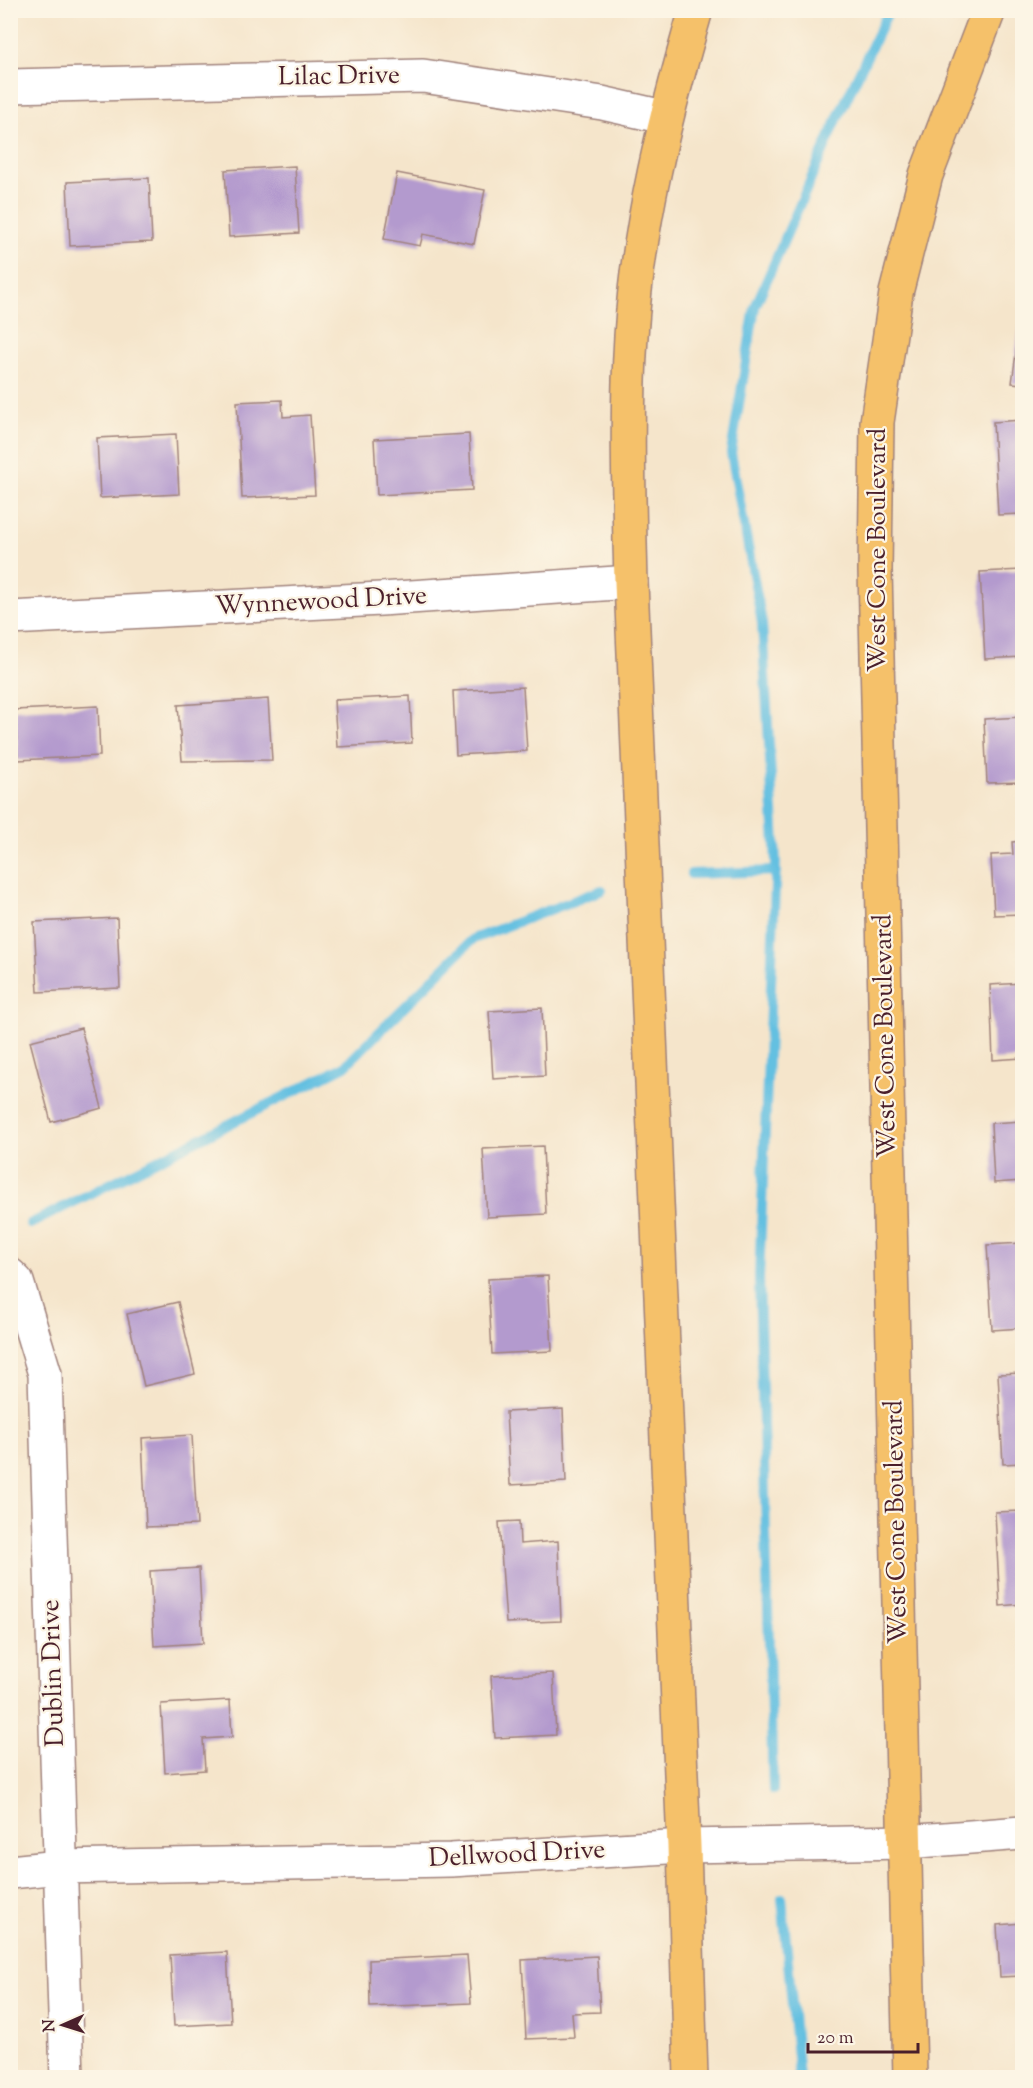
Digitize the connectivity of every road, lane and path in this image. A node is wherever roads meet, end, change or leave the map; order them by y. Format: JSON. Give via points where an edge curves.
{"nodes":[{"id":1,"x":696,"y":10,"type":"edge"},
{"id":2,"x":989,"y":10,"type":"edge"},
{"id":3,"x":10,"y":86,"type":"edge"},
{"id":4,"x":664,"y":117,"type":"junction"},
{"id":5,"x":631,"y":582,"type":"junction"},
{"id":6,"x":10,"y":618,"type":"edge"},
{"id":7,"x":10,"y":1275,"type":"edge"},
{"id":8,"x":1023,"y":1833,"type":"edge"},
{"id":9,"x":906,"y":1842,"type":"junction"},
{"id":10,"x":684,"y":1845,"type":"junction"},
{"id":11,"x":60,"y":1867,"type":"junction"},
{"id":12,"x":10,"y":1872,"type":"edge"},
{"id":13,"x":67,"y":2078,"type":"edge"},
{"id":14,"x":691,"y":2078,"type":"edge"},
{"id":15,"x":910,"y":2078,"type":"edge"}],
"edges":[{"from":1,"to":4,"type":"main road"},
{"from":2,"to":9,"type":"main road","name":"West Cone Boulevard","via":[[926,175],[896,293],[877,422],[875,570]]},
{"from":3,"to":4,"type":"street","name":"Lilac Drive","via":[[423,75],[602,103]]},
{"from":4,"to":5,"type":"main road","via":[[642,239],[631,335]]},
{"from":5,"to":6,"type":"street","name":"Wynnewood Drive"},
{"from":5,"to":10,"type":"main road"},
{"from":7,"to":11,"type":"street","name":"Dublin Drive","via":[[17,1282],[45,1374]]},
{"from":8,"to":9,"type":"street","name":"Dellwood Drive"},
{"from":9,"to":10,"type":"street","name":"Dellwood Drive"},
{"from":9,"to":15,"type":"main road","name":"West Cone Boulevard"},
{"from":10,"to":11,"type":"street","name":"Dellwood Drive","via":[[451,1860]]},
{"from":10,"to":14,"type":"main road"},
{"from":11,"to":12,"type":"street","name":"Dellwood Drive"},
{"from":11,"to":13,"type":"street","name":"Dublin Drive"}]}
